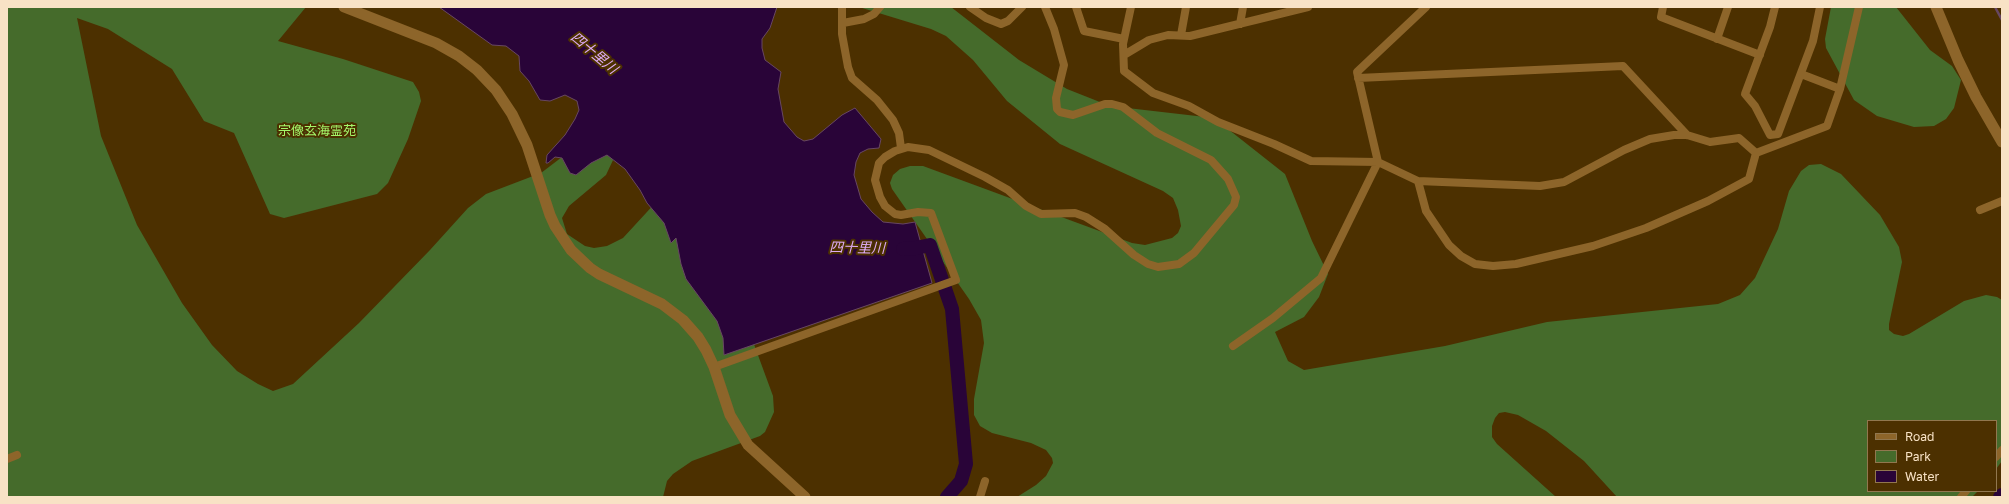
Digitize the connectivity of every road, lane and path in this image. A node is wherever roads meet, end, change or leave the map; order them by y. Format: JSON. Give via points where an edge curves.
{"nodes":[{"id":1,"x":344,"y":7,"type":"edge"},
{"id":2,"x":842,"y":7,"type":"edge"},
{"id":3,"x":880,"y":7,"type":"edge"},
{"id":4,"x":970,"y":7,"type":"edge"},
{"id":5,"x":1022,"y":7,"type":"edge"},
{"id":6,"x":1045,"y":7,"type":"edge"},
{"id":7,"x":1076,"y":7,"type":"edge"},
{"id":8,"x":1131,"y":7,"type":"edge"},
{"id":9,"x":1186,"y":7,"type":"edge"},
{"id":10,"x":1243,"y":7,"type":"edge"},
{"id":11,"x":1308,"y":7,"type":"edge"},
{"id":12,"x":1426,"y":7,"type":"edge"},
{"id":13,"x":1663,"y":7,"type":"edge"},
{"id":14,"x":1728,"y":7,"type":"edge"},
{"id":15,"x":1775,"y":7,"type":"edge"},
{"id":16,"x":1820,"y":7,"type":"edge"},
{"id":17,"x":1859,"y":7,"type":"edge"},
{"id":18,"x":1936,"y":7,"type":"edge"},
{"id":19,"x":843,"y":22,"type":"junction"},
{"id":20,"x":1240,"y":24,"type":"junction"},
{"id":21,"x":1181,"y":35,"type":"junction"},
{"id":22,"x":1124,"y":39,"type":"junction"},
{"id":23,"x":1717,"y":39,"type":"junction"},
{"id":24,"x":1124,"y":55,"type":"junction"},
{"id":25,"x":1760,"y":55,"type":"junction"},
{"id":26,"x":1801,"y":74,"type":"junction"},
{"id":27,"x":1358,"y":78,"type":"junction"},
{"id":28,"x":1840,"y":89,"type":"junction"},
{"id":29,"x":1687,"y":135,"type":"junction"},
{"id":30,"x":2002,"y":142,"type":"edge"},
{"id":31,"x":901,"y":148,"type":"junction"},
{"id":32,"x":1756,"y":153,"type":"junction"},
{"id":33,"x":1378,"y":162,"type":"junction"},
{"id":34,"x":1418,"y":181,"type":"junction"},
{"id":35,"x":2002,"y":201,"type":"edge"},
{"id":36,"x":1980,"y":210,"type":"dead end"},
{"id":37,"x":1233,"y":346,"type":"dead end"},
{"id":38,"x":714,"y":367,"type":"junction"},
{"id":39,"x":17,"y":455,"type":"dead end"},
{"id":40,"x":7,"y":459,"type":"edge"},
{"id":41,"x":985,"y":482,"type":"dead end"},
{"id":42,"x":805,"y":497,"type":"edge"},
{"id":43,"x":980,"y":497,"type":"edge"}],
"edges":[{"from":1,"to":38,"type":"street","via":[[436,43],[477,70],[496,90],[512,114],[527,144],[550,215],[571,250],[599,274],[671,310],[698,338]]},
{"from":2,"to":19,"type":"street"},
{"from":3,"to":19,"type":"street","via":[[864,19]]},
{"from":4,"to":5,"type":"street","via":[[1001,24],[1008,21]]},
{"from":6,"to":31,"type":"street","via":[[1064,65],[1056,98],[1057,110],[1073,115],[1104,104],[1123,107],[1157,133],[1211,160],[1228,179],[1236,197],[1234,205],[1194,253],[1179,264],[1158,267],[1148,264],[1086,217],[1075,214],[1041,214],[1026,206],[1008,190],[945,157],[919,147]]},
{"from":7,"to":22,"type":"street","via":[[1084,31]]},
{"from":8,"to":22,"type":"street"},
{"from":9,"to":21,"type":"street"},
{"from":10,"to":20,"type":"street"},
{"from":11,"to":20,"type":"street"},
{"from":12,"to":27,"type":"street","via":[[1357,72]]},
{"from":13,"to":23,"type":"street","via":[[1661,17]]},
{"from":14,"to":23,"type":"street"},
{"from":15,"to":25,"type":"street"},
{"from":16,"to":26,"type":"street","via":[[1813,41]]},
{"from":17,"to":28,"type":"street"},
{"from":18,"to":30,"type":"street","via":[[1973,91]]},
{"from":19,"to":31,"type":"street","via":[[842,34],[852,78],[877,100],[893,120],[899,133]]},
{"from":20,"to":21,"type":"street","via":[[1190,36]]},
{"from":21,"to":24,"type":"street","via":[[1168,35],[1149,40]]},
{"from":22,"to":24,"type":"street"},
{"from":23,"to":25,"type":"street"},
{"from":24,"to":33,"type":"street","via":[[1124,71],[1145,89],[1189,106],[1218,122],[1302,158],[1330,162]]},
{"from":25,"to":26,"type":"street","via":[[1745,94],[1755,106],[1770,135],[1778,134]]},
{"from":26,"to":28,"type":"street"},
{"from":27,"to":29,"type":"street","via":[[1623,66]]},
{"from":27,"to":33,"type":"street"},
{"from":28,"to":32,"type":"street","via":[[1827,126]]},
{"from":29,"to":32,"type":"street","via":[[1710,142],[1739,138]]},
{"from":29,"to":34,"type":"street","via":[[1650,139],[1564,182],[1540,186]]},
{"from":31,"to":38,"type":"street","via":[[884,157],[879,163],[875,180],[880,198],[895,214],[931,213],[956,280]]},
{"from":32,"to":34,"type":"street","via":[[1750,179],[1646,228],[1516,264],[1493,266],[1475,264],[1460,256],[1449,245],[1422,201]]},
{"from":33,"to":34,"type":"street"},
{"from":33,"to":37,"type":"street","via":[[1321,278]]},
{"from":35,"to":36,"type":"street"},
{"from":38,"to":42,"type":"street","via":[[730,415],[748,445]]},
{"from":39,"to":40,"type":"street"},
{"from":41,"to":43,"type":"street"}]}
